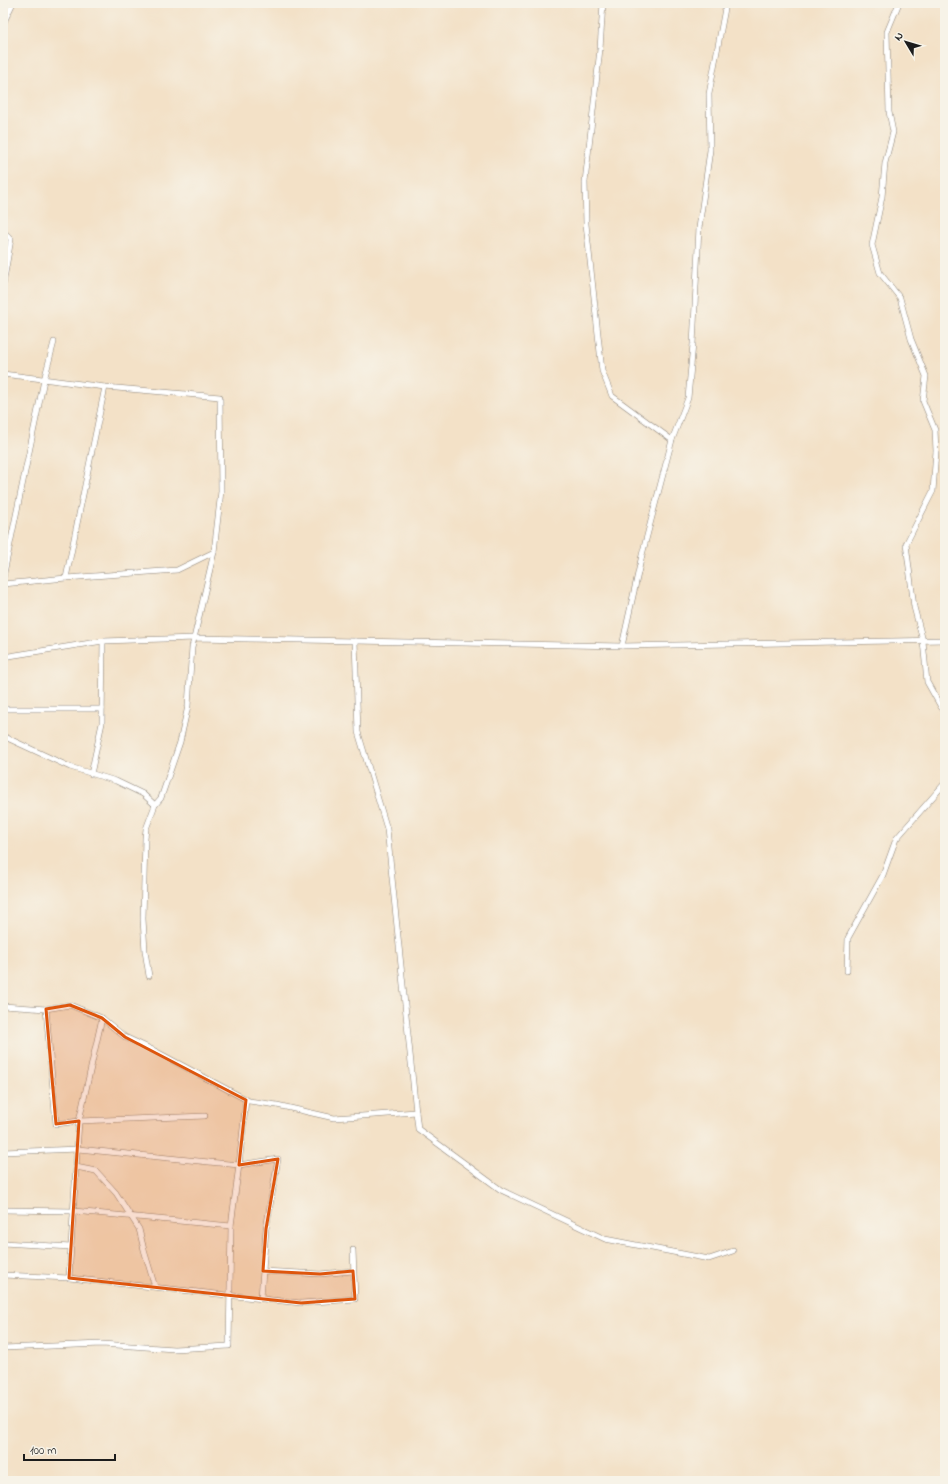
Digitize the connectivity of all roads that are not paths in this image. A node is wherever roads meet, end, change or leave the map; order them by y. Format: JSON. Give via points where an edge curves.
{"nodes":[{"id":1,"x":12,"y":3,"type":"edge"},
{"id":2,"x":603,"y":3,"type":"edge"},
{"id":3,"x":726,"y":3,"type":"edge"},
{"id":4,"x":899,"y":3,"type":"edge"},
{"id":5,"x":3,"y":24,"type":"edge"},
{"id":6,"x":3,"y":231,"type":"edge"},
{"id":7,"x":3,"y":284,"type":"edge"},
{"id":8,"x":54,"y":342,"type":"dead end"},
{"id":9,"x":3,"y":374,"type":"edge"},
{"id":10,"x":44,"y":380,"type":"junction"},
{"id":11,"x":105,"y":387,"type":"junction"},
{"id":12,"x":672,"y":440,"type":"junction"},
{"id":13,"x":214,"y":552,"type":"junction"},
{"id":14,"x":3,"y":578,"type":"edge"},
{"id":15,"x":66,"y":578,"type":"junction"},
{"id":16,"x":3,"y":584,"type":"edge"},
{"id":17,"x":195,"y":638,"type":"junction"},
{"id":18,"x":945,"y":640,"type":"edge"},
{"id":19,"x":103,"y":641,"type":"junction"},
{"id":20,"x":355,"y":641,"type":"junction"},
{"id":21,"x":923,"y":641,"type":"junction"},
{"id":22,"x":622,"y":646,"type":"junction"},
{"id":23,"x":3,"y":657,"type":"edge"},
{"id":24,"x":3,"y":709,"type":"edge"},
{"id":25,"x":102,"y":709,"type":"junction"},
{"id":26,"x":945,"y":711,"type":"edge"},
{"id":27,"x":3,"y":736,"type":"edge"},
{"id":28,"x":91,"y":774,"type":"junction"},
{"id":29,"x":945,"y":783,"type":"edge"},
{"id":30,"x":155,"y":805,"type":"junction"},
{"id":31,"x":847,"y":971,"type":"dead end"},
{"id":32,"x":149,"y":976,"type":"dead end"},
{"id":33,"x":3,"y":1006,"type":"edge"},
{"id":34,"x":46,"y":1009,"type":"junction"},
{"id":35,"x":102,"y":1018,"type":"junction"},
{"id":36,"x":246,"y":1100,"type":"junction"},
{"id":37,"x":416,"y":1112,"type":"junction"},
{"id":38,"x":205,"y":1116,"type":"dead end"},
{"id":39,"x":79,"y":1121,"type":"junction"},
{"id":40,"x":78,"y":1149,"type":"junction"},
{"id":41,"x":3,"y":1152,"type":"edge"},
{"id":42,"x":239,"y":1165,"type":"junction"},
{"id":43,"x":76,"y":1167,"type":"junction"},
{"id":44,"x":3,"y":1210,"type":"edge"},
{"id":45,"x":74,"y":1211,"type":"junction"},
{"id":46,"x":130,"y":1216,"type":"junction"},
{"id":47,"x":231,"y":1226,"type":"junction"},
{"id":48,"x":3,"y":1243,"type":"edge"},
{"id":49,"x":71,"y":1247,"type":"junction"},
{"id":50,"x":353,"y":1250,"type":"dead end"},
{"id":51,"x":733,"y":1251,"type":"dead end"},
{"id":52,"x":263,"y":1271,"type":"junction"},
{"id":53,"x":353,"y":1271,"type":"junction"},
{"id":54,"x":3,"y":1275,"type":"edge"},
{"id":55,"x":69,"y":1278,"type":"junction"},
{"id":56,"x":155,"y":1287,"type":"junction"},
{"id":57,"x":229,"y":1296,"type":"junction"},
{"id":58,"x":261,"y":1298,"type":"junction"},
{"id":59,"x":3,"y":1348,"type":"edge"}],
"edges":[{"from":1,"to":5,"type":"street"},
{"from":2,"to":12,"type":"street","via":[[585,182],[586,224],[602,371],[612,396]]},
{"from":3,"to":12,"type":"street","via":[[709,94],[710,150],[699,228],[688,398]]},
{"from":4,"to":21,"type":"street","via":[[887,32],[889,112],[893,132],[885,163],[882,197],[872,245],[880,273],[900,298],[911,339],[926,376],[923,401],[935,430],[933,491],[906,544],[914,606]]},
{"from":6,"to":7,"type":"street","via":[[12,238]]},
{"from":8,"to":10,"type":"street"},
{"from":9,"to":10,"type":"street"},
{"from":10,"to":11,"type":"street"},
{"from":10,"to":14,"type":"street"},
{"from":11,"to":13,"type":"street","via":[[220,397],[221,491]]},
{"from":11,"to":15,"type":"street"},
{"from":12,"to":22,"type":"street","via":[[642,555]]},
{"from":13,"to":15,"type":"street","via":[[177,570]]},
{"from":13,"to":17,"type":"street"},
{"from":15,"to":16,"type":"street"},
{"from":17,"to":19,"type":"street"},
{"from":17,"to":20,"type":"street"},
{"from":17,"to":30,"type":"street","via":[[192,647],[188,706],[180,742],[161,798]]},
{"from":18,"to":21,"type":"street"},
{"from":19,"to":23,"type":"street"},
{"from":19,"to":25,"type":"street"},
{"from":20,"to":22,"type":"street"},
{"from":20,"to":37,"type":"street","via":[[358,732],[387,829]]},
{"from":21,"to":22,"type":"street"},
{"from":21,"to":26,"type":"street","via":[[927,682]]},
{"from":24,"to":25,"type":"street"},
{"from":25,"to":28,"type":"street","via":[[102,723]]},
{"from":27,"to":28,"type":"street"},
{"from":28,"to":30,"type":"street","via":[[116,781],[143,794]]},
{"from":29,"to":31,"type":"street","via":[[896,839],[883,876],[848,938]]},
{"from":30,"to":32,"type":"street","via":[[145,838],[143,919]]},
{"from":33,"to":34,"type":"street"},
{"from":34,"to":35,"type":"street","via":[[70,1006]]},
{"from":34,"to":39,"type":"street","via":[[56,1124]]},
{"from":35,"to":36,"type":"street","via":[[125,1037]]},
{"from":35,"to":39,"type":"street"},
{"from":36,"to":37,"type":"street","via":[[334,1118]]},
{"from":36,"to":42,"type":"street"},
{"from":37,"to":51,"type":"street","via":[[418,1129],[501,1190],[605,1239],[709,1259]]},
{"from":38,"to":39,"type":"street"},
{"from":39,"to":40,"type":"street"},
{"from":40,"to":41,"type":"street"},
{"from":40,"to":42,"type":"street"},
{"from":40,"to":43,"type":"street"},
{"from":42,"to":47,"type":"street"},
{"from":42,"to":52,"type":"street","via":[[278,1159],[266,1229]]},
{"from":43,"to":45,"type":"street"},
{"from":43,"to":46,"type":"street","via":[[96,1171],[116,1193]]},
{"from":44,"to":45,"type":"street"},
{"from":45,"to":46,"type":"street"},
{"from":45,"to":49,"type":"street"},
{"from":46,"to":47,"type":"street"},
{"from":46,"to":56,"type":"street","via":[[139,1229]]},
{"from":47,"to":57,"type":"street"},
{"from":48,"to":49,"type":"street"},
{"from":49,"to":55,"type":"street"},
{"from":50,"to":53,"type":"street"},
{"from":52,"to":53,"type":"street","via":[[320,1274]]},
{"from":52,"to":58,"type":"street"},
{"from":53,"to":58,"type":"street","via":[[355,1299],[301,1303]]},
{"from":54,"to":55,"type":"street"},
{"from":55,"to":56,"type":"street"},
{"from":56,"to":57,"type":"street"},
{"from":57,"to":58,"type":"street"},
{"from":57,"to":59,"type":"street","via":[[229,1346],[174,1349],[102,1344]]}]}
